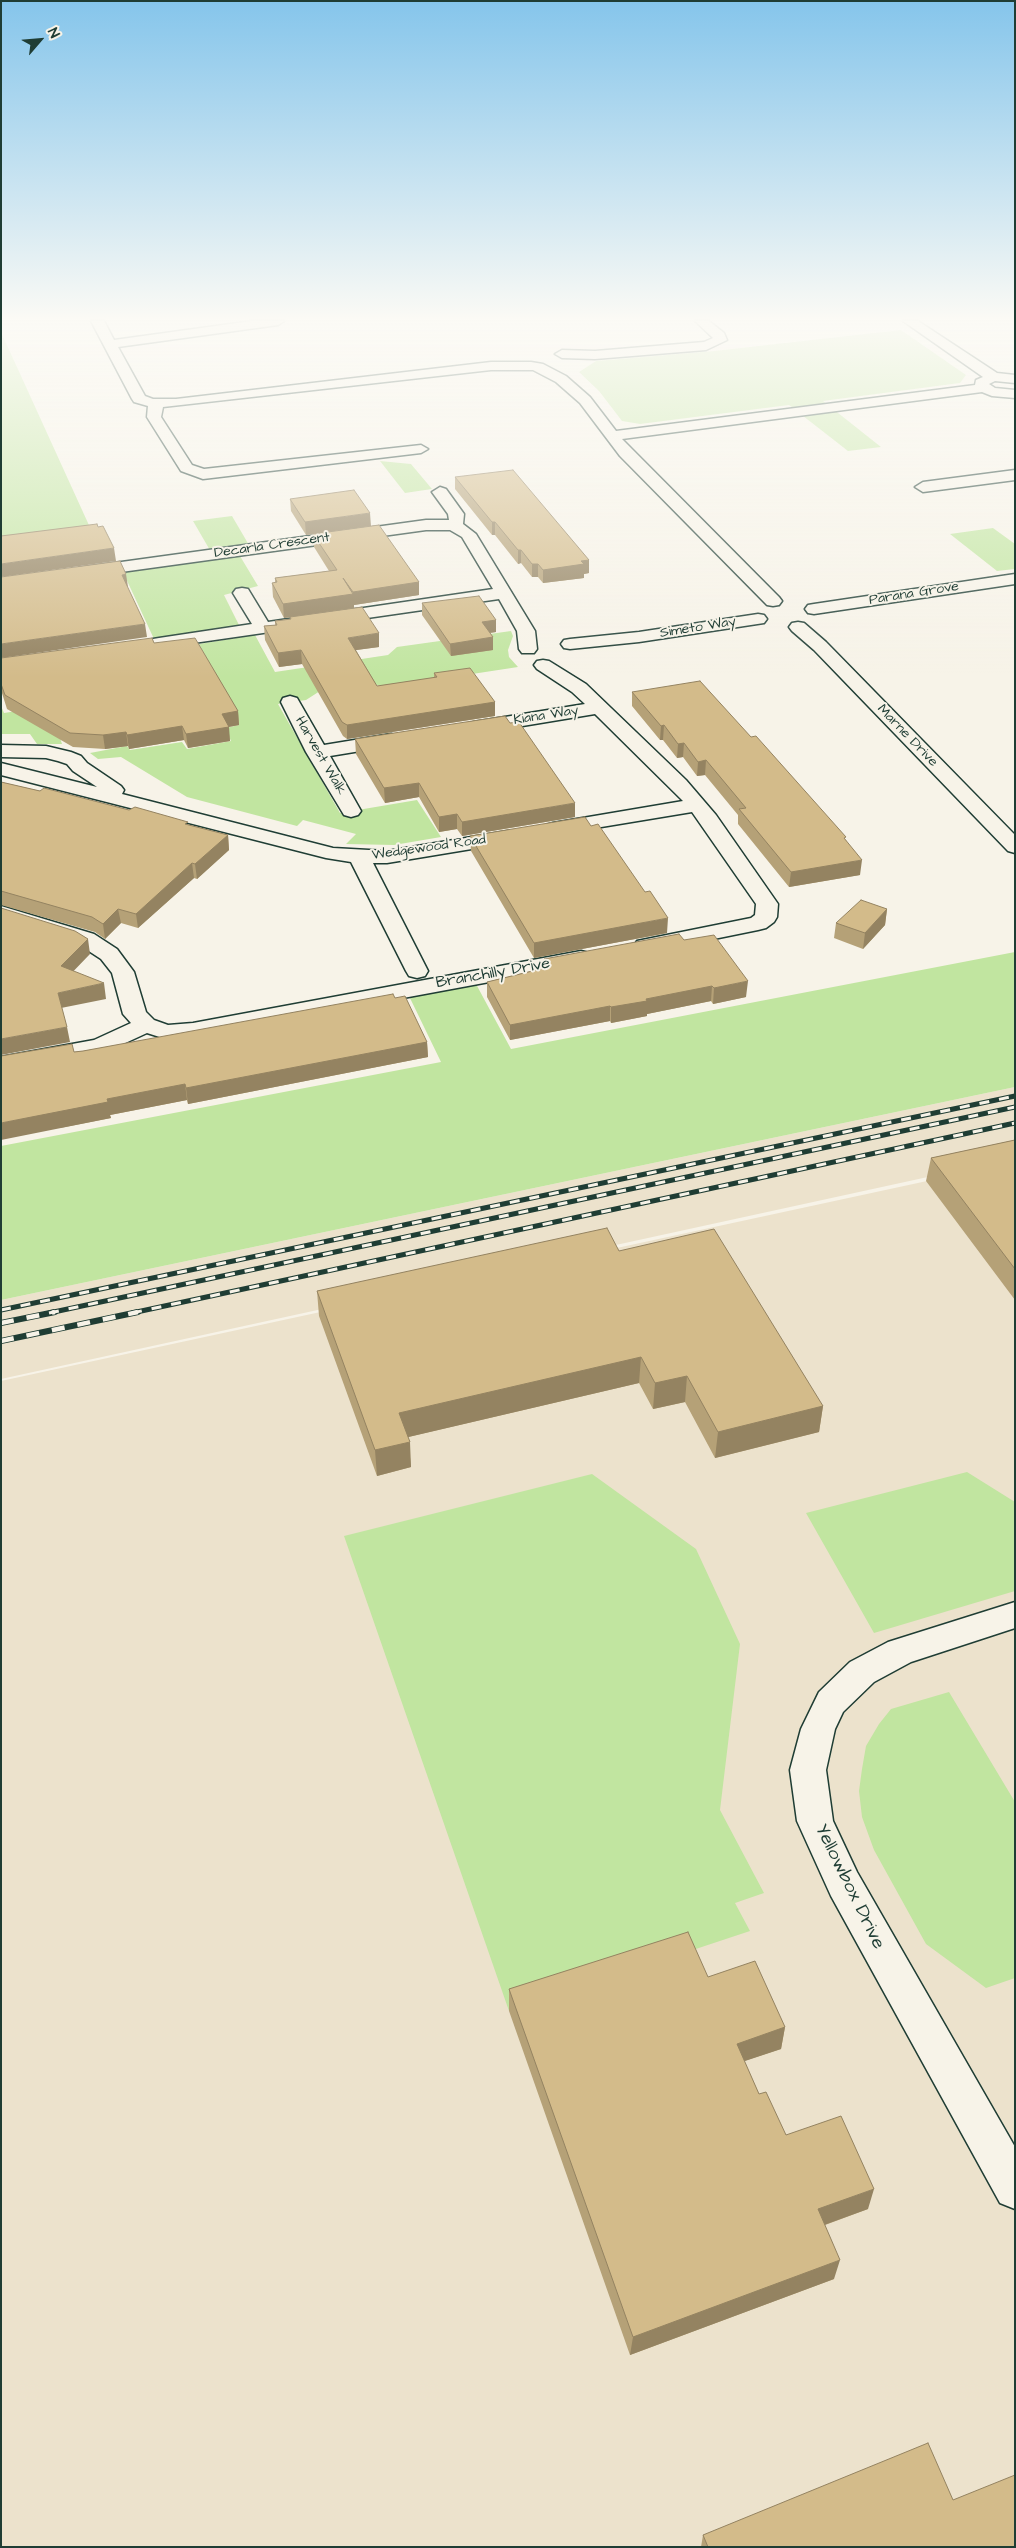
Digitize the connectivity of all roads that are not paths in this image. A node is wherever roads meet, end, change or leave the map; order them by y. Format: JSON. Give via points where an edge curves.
{"nodes":[{"id":1,"x":168,"y":440,"type":"edge"},
{"id":2,"x":613,"y":440,"type":"edge"},
{"id":3,"x":422,"y":449,"type":"dead end"},
{"id":4,"x":1015,"y":475,"type":"edge"},
{"id":5,"x":923,"y":487,"type":"dead end"},
{"id":6,"x":440,"y":492,"type":"dead end"},
{"id":7,"x":454,"y":525,"type":"junction"},
{"id":8,"x":68,"y":574,"type":"edge"},
{"id":9,"x":1015,"y":579,"type":"edge"},
{"id":10,"x":504,"y":593,"type":"junction"},
{"id":11,"x":240,"y":599,"type":"dead end"},
{"id":12,"x":773,"y":602,"type":"junction"},
{"id":13,"x":802,"y":605,"type":"junction"},
{"id":14,"x":521,"y":622,"type":"junction"},
{"id":15,"x":777,"y":625,"type":"junction"},
{"id":16,"x":263,"y":628,"type":"junction"},
{"id":17,"x":145,"y":645,"type":"edge"},
{"id":18,"x":565,"y":649,"type":"junction"},
{"id":19,"x":528,"y":650,"type":"junction"},
{"id":20,"x":543,"y":666,"type":"junction"},
{"id":21,"x":579,"y":688,"type":"junction"},
{"id":22,"x":290,"y":702,"type":"dead end"},
{"id":23,"x":598,"y":708,"type":"junction"},
{"id":24,"x":455,"y":730,"type":"edge"},
{"id":25,"x":405,"y":738,"type":"edge"},
{"id":26,"x":1,"y":751,"type":"edge"},
{"id":27,"x":316,"y":752,"type":"junction"},
{"id":28,"x":80,"y":768,"type":"junction"},
{"id":29,"x":1,"y":769,"type":"edge"},
{"id":30,"x":61,"y":784,"type":"junction"},
{"id":31,"x":134,"y":803,"type":"junction"},
{"id":32,"x":696,"y":805,"type":"junction"},
{"id":33,"x":351,"y":811,"type":"dead end"},
{"id":34,"x":1015,"y":847,"type":"edge"},
{"id":35,"x":359,"y":857,"type":"junction"},
{"id":36,"x":1,"y":913,"type":"edge"},
{"id":37,"x":628,"y":949,"type":"edge"},
{"id":38,"x":599,"y":955,"type":"edge"},
{"id":39,"x":417,"y":971,"type":"dead end"},
{"id":40,"x":146,"y":1025,"type":"junction"},
{"id":41,"x":1,"y":1064,"type":"edge"},
{"id":42,"x":1015,"y":1615,"type":"edge"},
{"id":43,"x":1015,"y":2188,"type":"edge"}],
"edges":[{"from":1,"to":3,"type":"street","via":[[186,468],[203,474]]},
{"from":2,"to":12,"type":"street"},
{"from":4,"to":5,"type":"street"},
{"from":6,"to":7,"type":"street","via":[[456,514]]},
{"from":7,"to":8,"type":"street","name":"Decarla Crescent","via":[[426,525]]},
{"from":7,"to":10,"type":"street","via":[[468,534]]},
{"from":9,"to":13,"type":"street","name":"Parana Grove"},
{"from":10,"to":14,"type":"street"},
{"from":10,"to":16,"type":"street"},
{"from":11,"to":16,"type":"street"},
{"from":12,"to":13,"type":"street","name":"Parana Grove"},
{"from":12,"to":15,"type":"street","via":[[755,610]]},
{"from":13,"to":15,"type":"street","via":[[817,618],[807,625]]},
{"from":14,"to":18,"type":"street"},
{"from":14,"to":19,"type":"street","via":[[528,636]]},
{"from":15,"to":18,"type":"street","name":"Simeto Way","via":[[639,637]]},
{"from":15,"to":34,"type":"street","name":"Marne Drive","via":[[820,646]]},
{"from":16,"to":17,"type":"street"},
{"from":18,"to":19,"type":"street"},
{"from":18,"to":20,"type":"street","via":[[560,666]]},
{"from":18,"to":21,"type":"street"},
{"from":19,"to":20,"type":"street","via":[[529,659]]},
{"from":20,"to":21,"type":"street"},
{"from":21,"to":23,"type":"street"},
{"from":22,"to":27,"type":"street","name":"Harvest Walk"},
{"from":23,"to":24,"type":"street","name":"Kiana Way"},
{"from":23,"to":32,"type":"street","via":[[679,784]]},
{"from":25,"to":27,"type":"street"},
{"from":26,"to":28,"type":"street","name":"Wedgewood Road","via":[[56,753],[74,760]]},
{"from":27,"to":33,"type":"street","name":"Harvest Walk"},
{"from":28,"to":30,"type":"street","via":[[82,775],[78,779]]},
{"from":28,"to":31,"type":"street","name":"Wedgewood Road"},
{"from":29,"to":30,"type":"street","name":"Wedgewood Road"},
{"from":30,"to":31,"type":"street","name":"Wedgewood Road"},
{"from":31,"to":35,"type":"street","name":"Wedgewood Road","via":[[333,854]]},
{"from":32,"to":35,"type":"street","name":"Wedgewood Road","via":[[404,854]]},
{"from":32,"to":37,"type":"street","via":[[767,904],[766,917],[743,928]]},
{"from":35,"to":39,"type":"street"},
{"from":36,"to":40,"type":"street","via":[[86,939],[109,954],[123,972],[135,1014]]},
{"from":38,"to":40,"type":"street","name":"Branchilly Drive","via":[[193,1030],[166,1032]]},
{"from":40,"to":41,"type":"street","via":[[100,1046]]},
{"from":42,"to":43,"type":"street","name":"Yellowbox Drive","via":[[900,1652],[862,1672],[831,1702],[818,1729],[808,1770],[816,1821],[844,1884]]}]}
